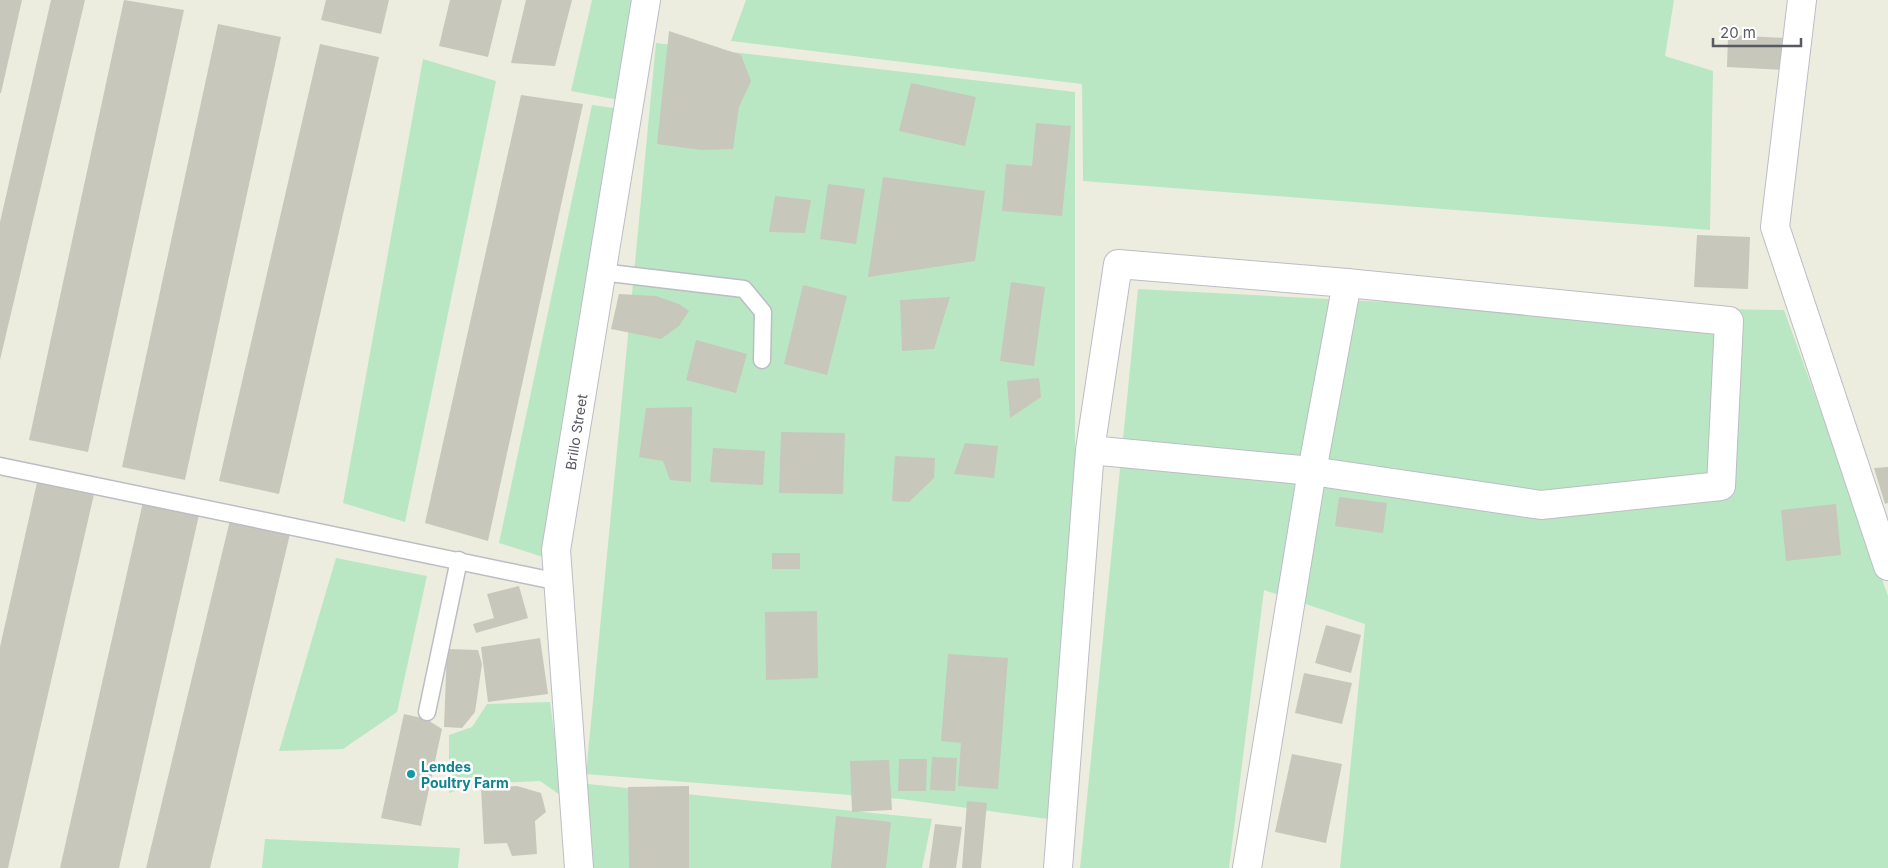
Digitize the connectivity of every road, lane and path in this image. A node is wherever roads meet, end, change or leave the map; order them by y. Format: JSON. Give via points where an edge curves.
{"nodes":[{"id":1,"x":646,"y":0,"type":"edge"},
{"id":2,"x":1802,"y":0,"type":"edge"},
{"id":3,"x":601,"y":272,"type":"junction"},
{"id":4,"x":1347,"y":283,"type":"junction"},
{"id":5,"x":762,"y":360,"type":"dead end"},
{"id":6,"x":1090,"y":450,"type":"junction"},
{"id":7,"x":0,"y":466,"type":"edge"},
{"id":8,"x":1312,"y":470,"type":"junction"},
{"id":9,"x":459,"y":560,"type":"junction"},
{"id":10,"x":1888,"y":566,"type":"edge"},
{"id":11,"x":559,"y":582,"type":"junction"},
{"id":12,"x":427,"y":712,"type":"dead end"},
{"id":13,"x":579,"y":868,"type":"edge"},
{"id":14,"x":1058,"y":868,"type":"edge"},
{"id":15,"x":1247,"y":868,"type":"edge"}],
"edges":[{"from":1,"to":3,"type":"street","name":"Brillo Street"},
{"from":2,"to":10,"type":"street","via":[[1775,227]]},
{"from":3,"to":5,"type":"lane","via":[[744,289],[763,312]]},
{"from":3,"to":11,"type":"street","name":"Brillo Street","via":[[556,550]]},
{"from":4,"to":6,"type":"street","via":[[1118,264]]},
{"from":4,"to":8,"type":"street"},
{"from":4,"to":8,"type":"street","via":[[1729,321],[1721,486],[1541,505]]},
{"from":6,"to":8,"type":"street"},
{"from":6,"to":14,"type":"street"},
{"from":7,"to":9,"type":"lane"},
{"from":8,"to":15,"type":"street"},
{"from":9,"to":11,"type":"lane"},
{"from":9,"to":12,"type":"lane"},
{"from":11,"to":13,"type":"street","name":"Brillo Street"}]}
